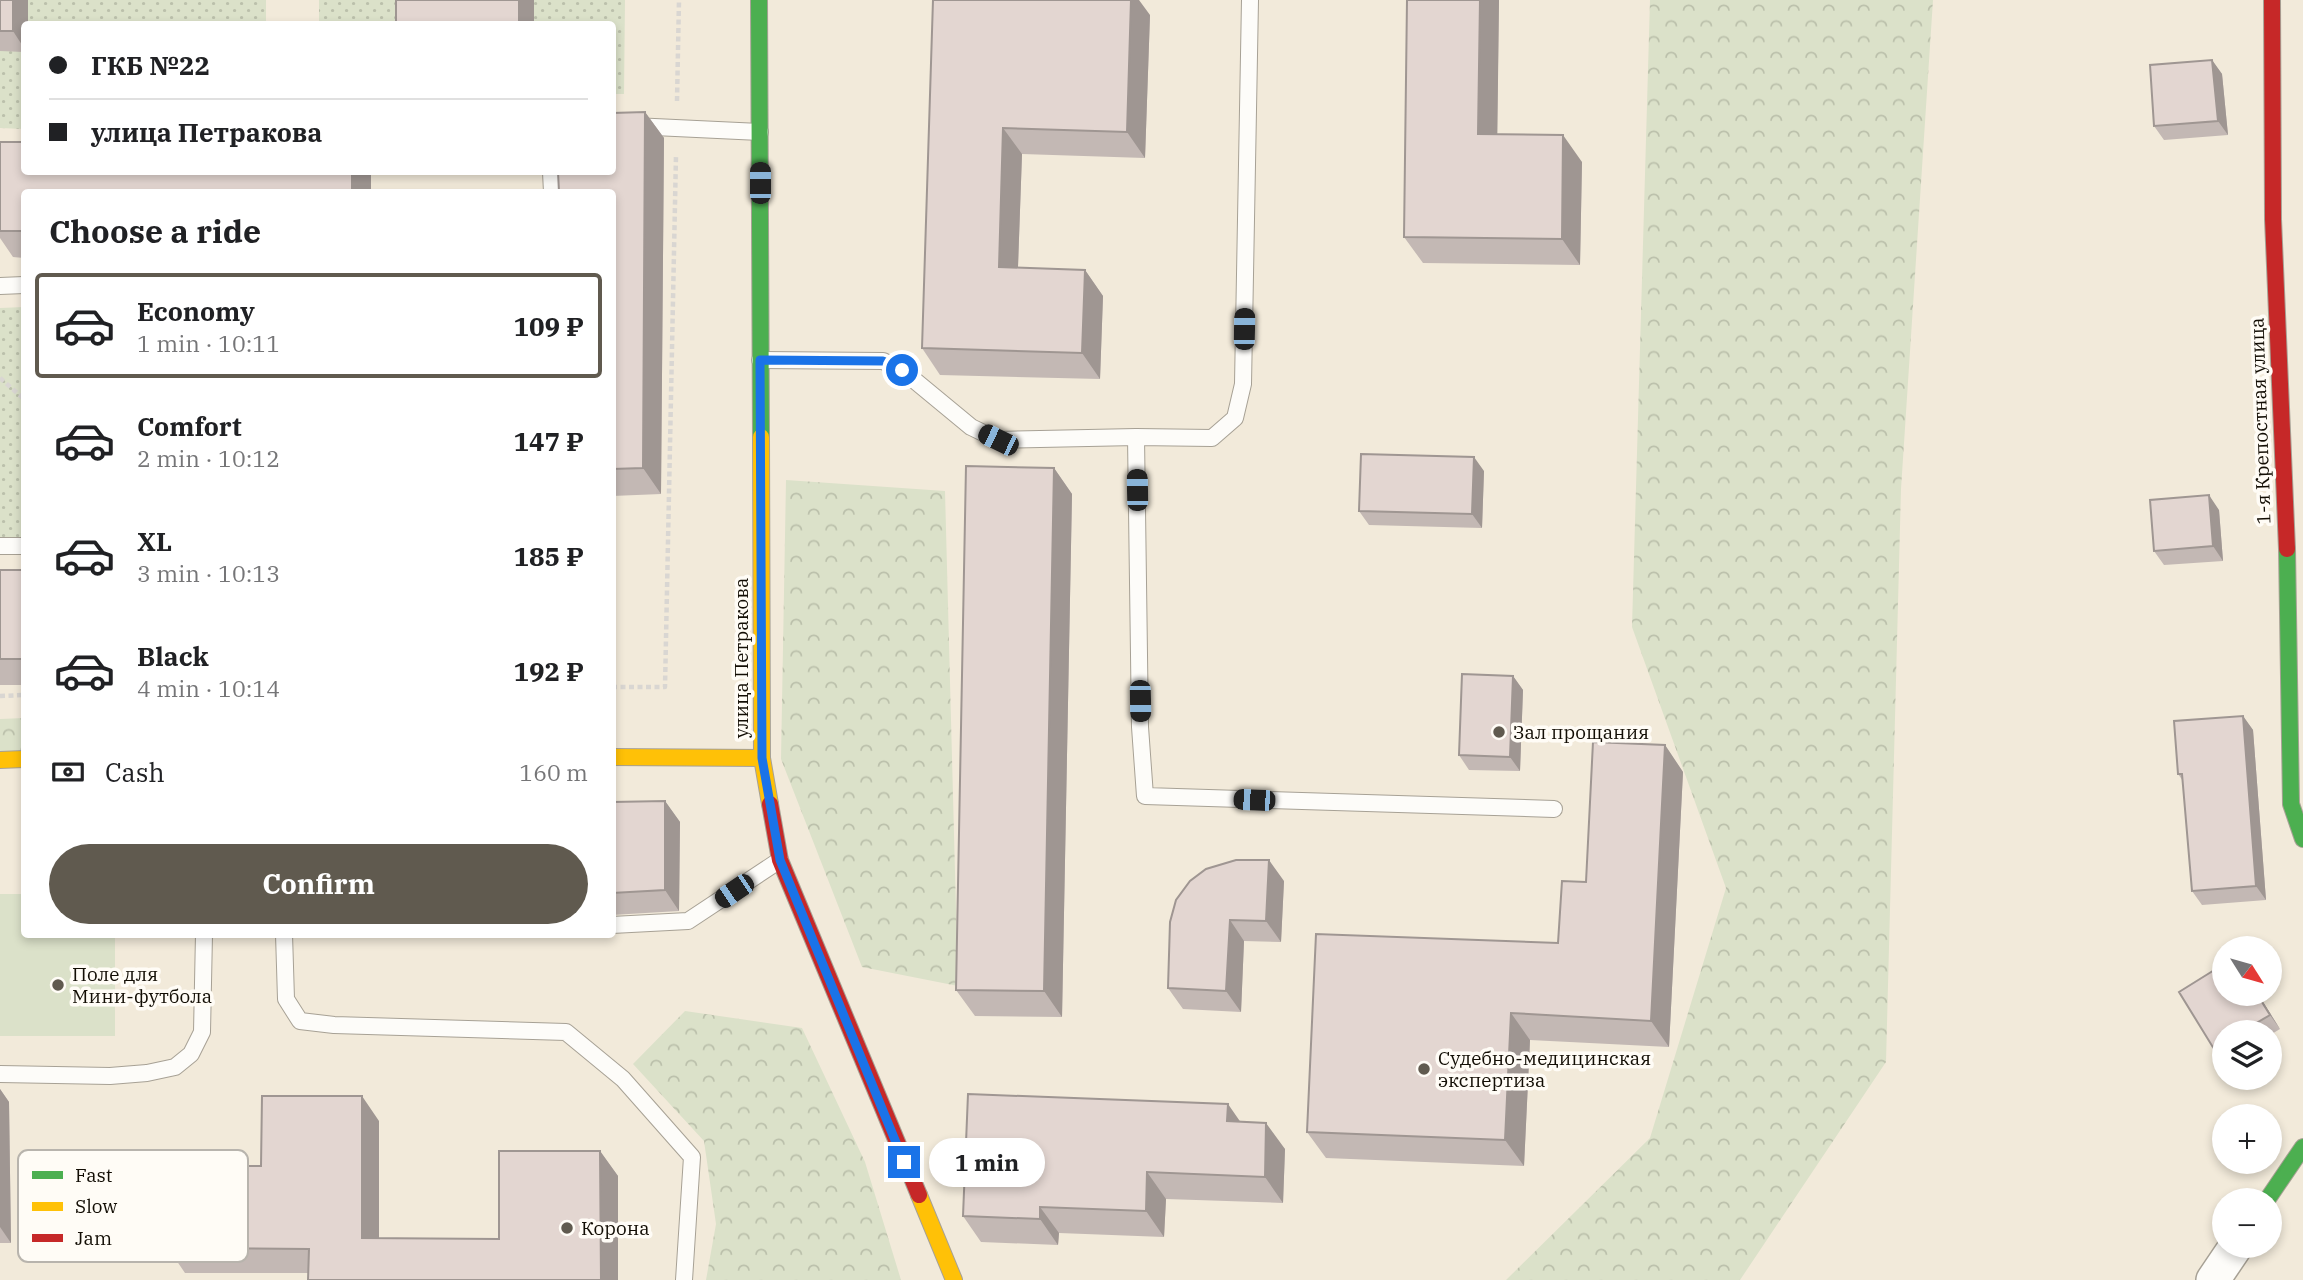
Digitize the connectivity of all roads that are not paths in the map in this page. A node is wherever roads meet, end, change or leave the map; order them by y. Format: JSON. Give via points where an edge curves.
{"nodes":[{"id":1,"x":759,"y":0,"type":"edge"},
{"id":2,"x":1250,"y":0,"type":"edge"},
{"id":3,"x":2272,"y":0,"type":"edge"},
{"id":4,"x":616,"y":125,"type":"edge"},
{"id":5,"x":760,"y":132,"type":"junction"},
{"id":6,"x":21,"y":285,"type":"edge"},
{"id":7,"x":0,"y":286,"type":"edge"},
{"id":8,"x":760,"y":360,"type":"junction"},
{"id":9,"x":1136,"y":437,"type":"junction"},
{"id":10,"x":0,"y":546,"type":"edge"},
{"id":11,"x":21,"y":546,"type":"edge"},
{"id":12,"x":616,"y":757,"type":"edge"},
{"id":13,"x":762,"y":758,"type":"junction"},
{"id":14,"x":21,"y":759,"type":"edge"},
{"id":15,"x":0,"y":760,"type":"edge"},
{"id":16,"x":1554,"y":809,"type":"dead end"},
{"id":17,"x":2303,"y":839,"type":"edge"},
{"id":18,"x":780,"y":860,"type":"junction"},
{"id":19,"x":616,"y":925,"type":"edge"},
{"id":20,"x":204,"y":938,"type":"edge"},
{"id":21,"x":284,"y":938,"type":"edge"},
{"id":22,"x":0,"y":1074,"type":"edge"},
{"id":23,"x":2303,"y":1147,"type":"edge"},
{"id":24,"x":2275,"y":1188,"type":"edge"},
{"id":25,"x":2228,"y":1258,"type":"edge"},
{"id":26,"x":684,"y":1280,"type":"edge"},
{"id":27,"x":954,"y":1280,"type":"edge"},
{"id":28,"x":2213,"y":1280,"type":"edge"}],
"edges":[{"from":1,"to":5,"type":"street","name":"улица Петракова"},
{"from":2,"to":9,"type":"lane","via":[[1243,384],[1235,418],[1212,438]]},
{"from":3,"to":17,"type":"street","name":"1-я Крепостная улица","via":[[2273,219],[2289,607],[2291,804]]},
{"from":4,"to":5,"type":"lane"},
{"from":5,"to":8,"type":"street","name":"улица Петракова"},
{"from":6,"to":7,"type":"lane"},
{"from":8,"to":9,"type":"lane","via":[[883,361],[902,370],[971,427],[998,440]]},
{"from":8,"to":13,"type":"street","name":"улица Петракова"},
{"from":9,"to":16,"type":"lane","via":[[1144,796]]},
{"from":10,"to":11,"type":"lane"},
{"from":12,"to":13,"type":"street"},
{"from":13,"to":18,"type":"street","name":"улица Петракова"},
{"from":14,"to":15,"type":"street"},
{"from":18,"to":19,"type":"lane","via":[[688,921]]},
{"from":18,"to":27,"type":"street","name":"улица Петракова"},
{"from":20,"to":22,"type":"lane","via":[[202,1032],[191,1054],[175,1067],[110,1076]]},
{"from":21,"to":26,"type":"lane","via":[[286,999],[300,1021],[566,1032],[623,1079],[692,1157]]},
{"from":23,"to":24,"type":"street"},
{"from":25,"to":28,"type":"street"}]}
